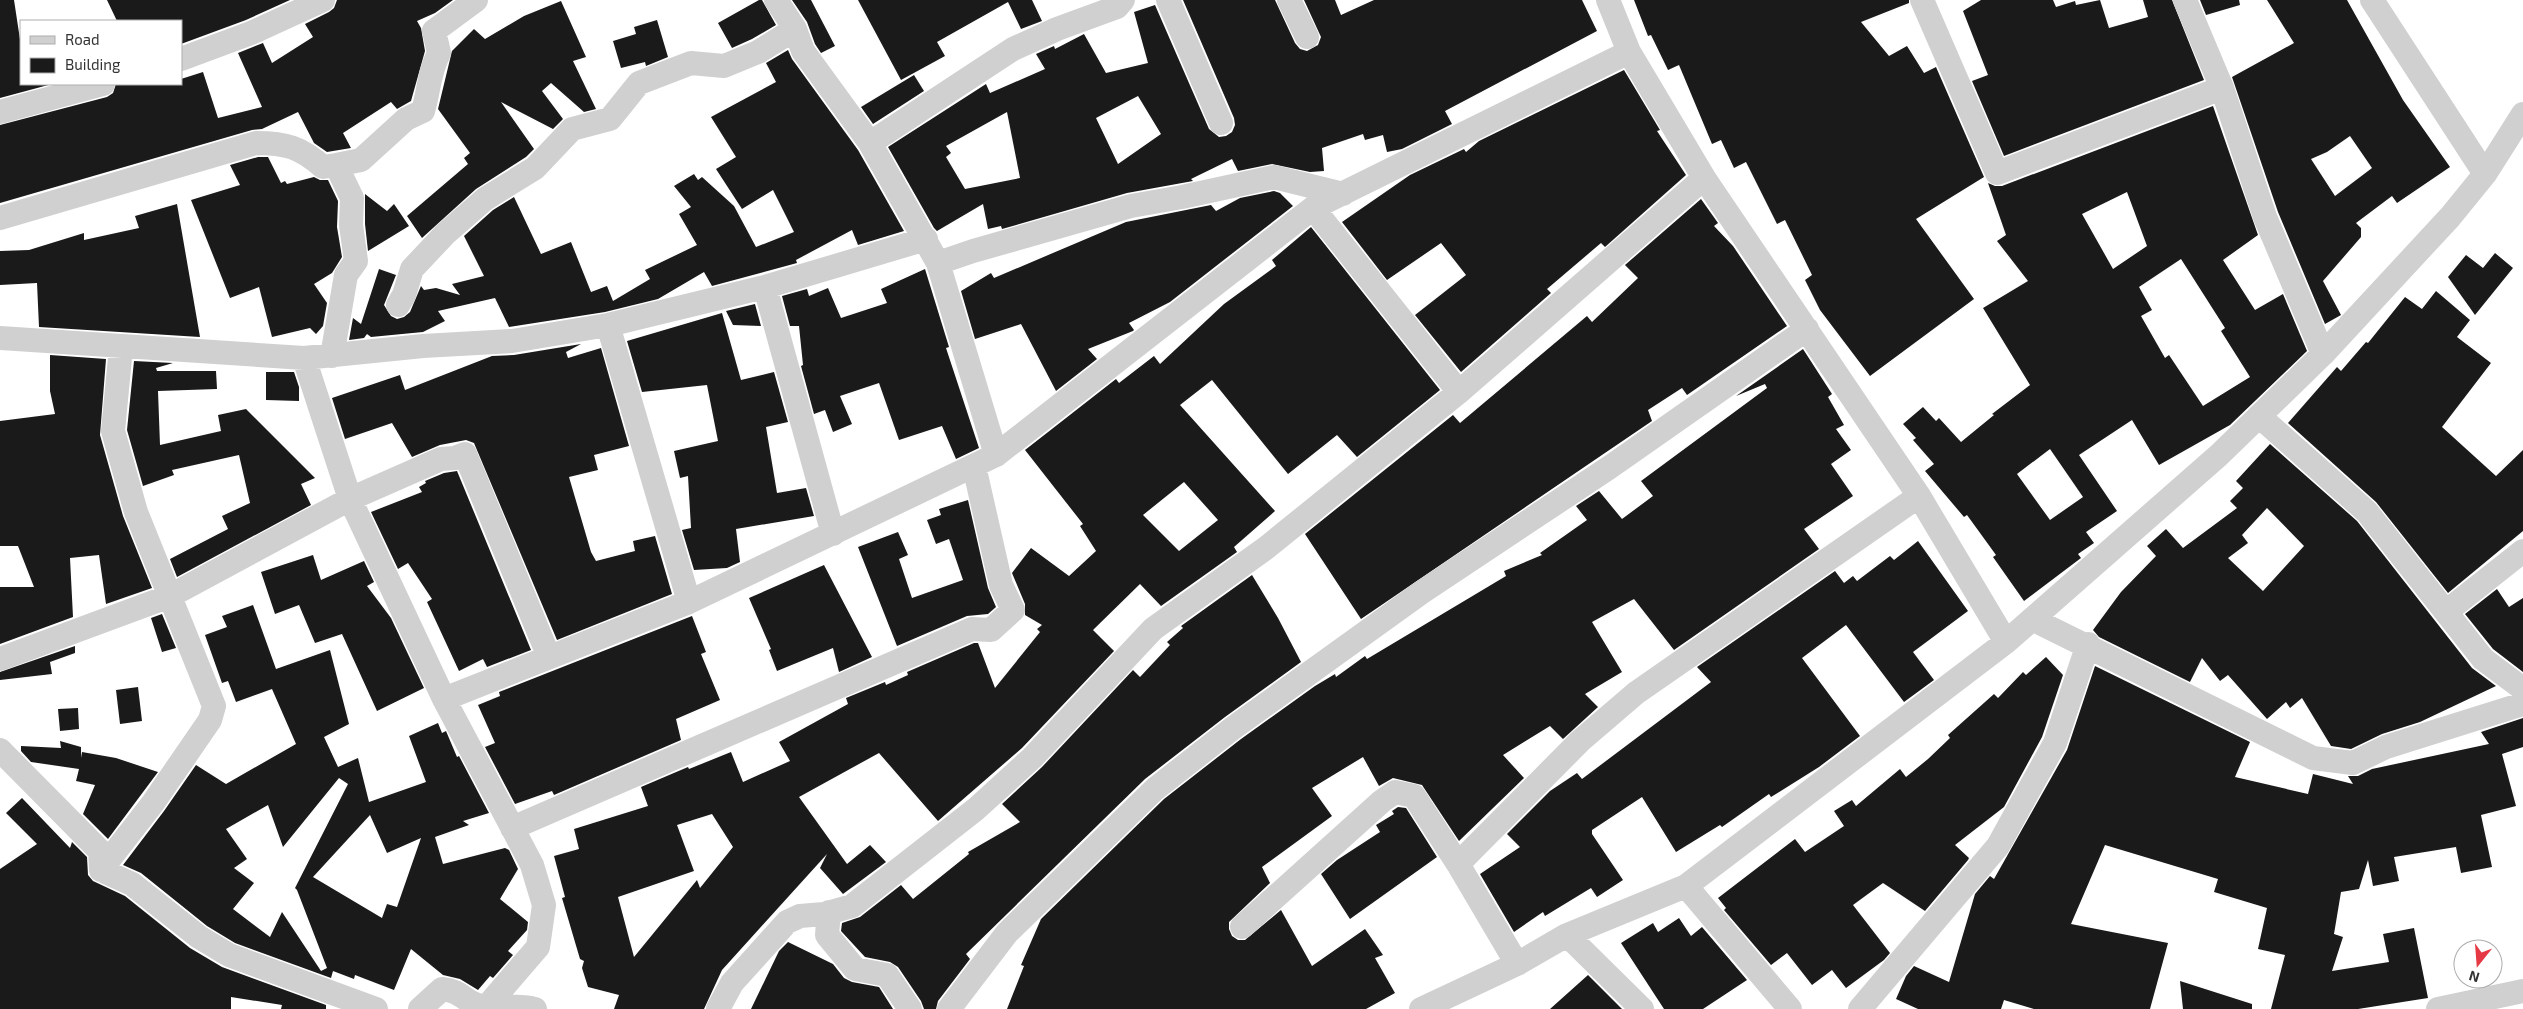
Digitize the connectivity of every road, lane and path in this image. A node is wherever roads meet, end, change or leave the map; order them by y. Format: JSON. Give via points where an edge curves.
{"nodes":[{"id":1,"x":323,"y":0,"type":"edge"},
{"id":2,"x":476,"y":0,"type":"edge"},
{"id":3,"x":776,"y":0,"type":"edge"},
{"id":4,"x":1123,"y":0,"type":"edge"},
{"id":5,"x":1168,"y":0,"type":"edge"},
{"id":6,"x":1289,"y":0,"type":"edge"},
{"id":7,"x":1608,"y":0,"type":"edge"},
{"id":8,"x":1922,"y":0,"type":"edge"},
{"id":9,"x":2185,"y":0,"type":"edge"},
{"id":10,"x":2372,"y":0,"type":"edge"},
{"id":11,"x":795,"y":29,"type":"junction"},
{"id":12,"x":1307,"y":37,"type":"dead end"},
{"id":13,"x":1629,"y":52,"type":"junction"},
{"id":14,"x":182,"y":59,"type":"edge"},
{"id":15,"x":99,"y":85,"type":"edge"},
{"id":16,"x":2222,"y":88,"type":"junction"},
{"id":17,"x":0,"y":112,"type":"edge"},
{"id":18,"x":2523,"y":114,"type":"edge"},
{"id":19,"x":1221,"y":123,"type":"dead end"},
{"id":20,"x":870,"y":143,"type":"junction"},
{"id":21,"x":336,"y":165,"type":"junction"},
{"id":22,"x":2485,"y":174,"type":"junction"},
{"id":23,"x":1704,"y":178,"type":"junction"},
{"id":24,"x":1343,"y":194,"type":"junction"},
{"id":25,"x":1313,"y":208,"type":"junction"},
{"id":26,"x":0,"y":218,"type":"edge"},
{"id":27,"x":926,"y":239,"type":"junction"},
{"id":28,"x":938,"y":264,"type":"junction"},
{"id":29,"x":765,"y":287,"type":"junction"},
{"id":30,"x":398,"y":305,"type":"dead end"},
{"id":31,"x":608,"y":325,"type":"junction"},
{"id":32,"x":1807,"y":329,"type":"junction"},
{"id":33,"x":0,"y":338,"type":"edge"},
{"id":34,"x":121,"y":347,"type":"junction"},
{"id":35,"x":2323,"y":354,"type":"junction"},
{"id":36,"x":332,"y":356,"type":"junction"},
{"id":37,"x":304,"y":358,"type":"junction"},
{"id":38,"x":1458,"y":392,"type":"junction"},
{"id":39,"x":2259,"y":416,"type":"junction"},
{"id":40,"x":996,"y":455,"type":"junction"},
{"id":41,"x":974,"y":466,"type":"junction"},
{"id":42,"x":1919,"y":496,"type":"junction"},
{"id":43,"x":350,"y":499,"type":"junction"},
{"id":44,"x":833,"y":534,"type":"junction"},
{"id":45,"x":2523,"y":551,"type":"edge"},
{"id":46,"x":170,"y":596,"type":"junction"},
{"id":47,"x":689,"y":602,"type":"junction"},
{"id":48,"x":2448,"y":611,"type":"junction"},
{"id":49,"x":2032,"y":619,"type":"junction"},
{"id":50,"x":2006,"y":642,"type":"junction"},
{"id":51,"x":2088,"y":644,"type":"junction"},
{"id":52,"x":549,"y":657,"type":"junction"},
{"id":53,"x":0,"y":659,"type":"edge"},
{"id":54,"x":2523,"y":689,"type":"edge"},
{"id":55,"x":444,"y":700,"type":"junction"},
{"id":56,"x":2523,"y":704,"type":"edge"},
{"id":57,"x":0,"y":750,"type":"edge"},
{"id":58,"x":512,"y":828,"type":"junction"},
{"id":59,"x":1458,"y":864,"type":"junction"},
{"id":60,"x":101,"y":870,"type":"junction"},
{"id":61,"x":1686,"y":886,"type":"junction"},
{"id":62,"x":829,"y":912,"type":"junction"},
{"id":63,"x":1242,"y":926,"type":"dead end"},
{"id":64,"x":1567,"y":936,"type":"junction"},
{"id":65,"x":1517,"y":964,"type":"junction"},
{"id":66,"x":2523,"y":991,"type":"edge"},
{"id":67,"x":488,"y":1005,"type":"junction"},
{"id":68,"x":376,"y":1009,"type":"edge"},
{"id":69,"x":420,"y":1009,"type":"edge"},
{"id":70,"x":535,"y":1009,"type":"edge"},
{"id":71,"x":718,"y":1009,"type":"edge"},
{"id":72,"x":910,"y":1009,"type":"edge"},
{"id":73,"x":949,"y":1009,"type":"edge"},
{"id":74,"x":1421,"y":1009,"type":"edge"},
{"id":75,"x":1642,"y":1009,"type":"edge"},
{"id":76,"x":1790,"y":1009,"type":"edge"},
{"id":77,"x":1860,"y":1009,"type":"edge"},
{"id":78,"x":2438,"y":1009,"type":"edge"}],
"edges":[{"from":1,"to":14,"type":"street","via":[[251,33]]},
{"from":2,"to":21,"type":"street","via":[[434,31],[439,53],[431,69],[430,91],[423,111],[406,119],[361,160]]},
{"from":3,"to":11,"type":"street"},
{"from":4,"to":20,"type":"street","via":[[1117,8],[1013,49]]},
{"from":5,"to":19,"type":"street"},
{"from":6,"to":12,"type":"street"},
{"from":7,"to":13,"type":"street"},
{"from":8,"to":16,"type":"street","via":[[1998,173]]},
{"from":9,"to":16,"type":"street"},
{"from":10,"to":22,"type":"street"},
{"from":11,"to":20,"type":"street","via":[[803,51]]},
{"from":11,"to":30,"type":"street","via":[[758,52],[724,66],[691,63],[639,83],[610,119],[572,129],[535,168],[485,199],[445,234],[412,269]]},
{"from":13,"to":23,"type":"street"},
{"from":13,"to":24,"type":"street"},
{"from":15,"to":17,"type":"street"},
{"from":16,"to":35,"type":"street","via":[[2265,217]]},
{"from":18,"to":22,"type":"street"},
{"from":20,"to":27,"type":"street"},
{"from":21,"to":26,"type":"street","via":[[323,167],[308,154],[280,143],[256,143]]},
{"from":21,"to":36,"type":"street","via":[[352,198],[351,225],[356,261],[346,275]]},
{"from":22,"to":35,"type":"street","via":[[2425,246]]},
{"from":23,"to":32,"type":"street"},
{"from":23,"to":38,"type":"street"},
{"from":24,"to":25,"type":"street"},
{"from":24,"to":28,"type":"street","via":[[1274,177],[1131,206]]},
{"from":25,"to":38,"type":"street"},
{"from":25,"to":40,"type":"street"},
{"from":27,"to":28,"type":"street"},
{"from":27,"to":29,"type":"street"},
{"from":28,"to":40,"type":"street"},
{"from":29,"to":31,"type":"street"},
{"from":29,"to":44,"type":"street"},
{"from":31,"to":36,"type":"street","via":[[512,341]]},
{"from":31,"to":47,"type":"street"},
{"from":32,"to":42,"type":"street"},
{"from":32,"to":73,"type":"street","via":[[1610,467],[1422,592],[1233,728],[1155,789],[1007,933]]},
{"from":33,"to":34,"type":"street"},
{"from":34,"to":37,"type":"street"},
{"from":34,"to":46,"type":"street","via":[[113,431],[136,512]]},
{"from":35,"to":39,"type":"street"},
{"from":36,"to":37,"type":"street"},
{"from":37,"to":43,"type":"street"},
{"from":38,"to":62,"type":"street","via":[[1266,548],[1153,629],[1032,758],[976,809],[852,906]]},
{"from":39,"to":48,"type":"street","via":[[2367,512]]},
{"from":39,"to":49,"type":"street","via":[[2219,456]]},
{"from":40,"to":41,"type":"street"},
{"from":41,"to":44,"type":"street"},
{"from":41,"to":58,"type":"street","via":[[1001,585],[1013,610],[991,630],[972,629]]},
{"from":42,"to":50,"type":"street"},
{"from":42,"to":59,"type":"street","via":[[1636,694],[1580,741]]},
{"from":43,"to":46,"type":"street"},
{"from":43,"to":52,"type":"street","via":[[441,459],[466,454]]},
{"from":43,"to":55,"type":"street"},
{"from":44,"to":47,"type":"street"},
{"from":45,"to":48,"type":"street"},
{"from":46,"to":53,"type":"street"},
{"from":46,"to":60,"type":"street","via":[[214,706],[210,720],[153,804]]},
{"from":47,"to":52,"type":"street"},
{"from":48,"to":54,"type":"street","via":[[2483,659]]},
{"from":49,"to":50,"type":"street"},
{"from":49,"to":51,"type":"street"},
{"from":50,"to":61,"type":"street"},
{"from":51,"to":56,"type":"street","via":[[2313,758],[2353,763],[2386,747]]},
{"from":51,"to":77,"type":"street","via":[[2055,743],[1998,846]]},
{"from":52,"to":55,"type":"street"},
{"from":55,"to":58,"type":"street"},
{"from":57,"to":60,"type":"street","via":[[100,851]]},
{"from":58,"to":67,"type":"street","via":[[532,865],[544,904],[538,948]]},
{"from":59,"to":63,"type":"street","via":[[1414,796],[1395,792]]},
{"from":59,"to":65,"type":"street"},
{"from":60,"to":68,"type":"street","via":[[132,884],[177,921],[229,955]]},
{"from":61,"to":64,"type":"street"},
{"from":61,"to":76,"type":"street"},
{"from":62,"to":71,"type":"street","via":[[800,916],[787,922],[732,983]]},
{"from":62,"to":72,"type":"street","via":[[827,935],[855,969],[886,975]]},
{"from":64,"to":65,"type":"street"},
{"from":64,"to":75,"type":"street"},
{"from":65,"to":74,"type":"street"},
{"from":66,"to":78,"type":"street"},
{"from":67,"to":69,"type":"street","via":[[477,1005],[455,990],[442,989]]},
{"from":67,"to":70,"type":"street","via":[[520,1005]]}]}
